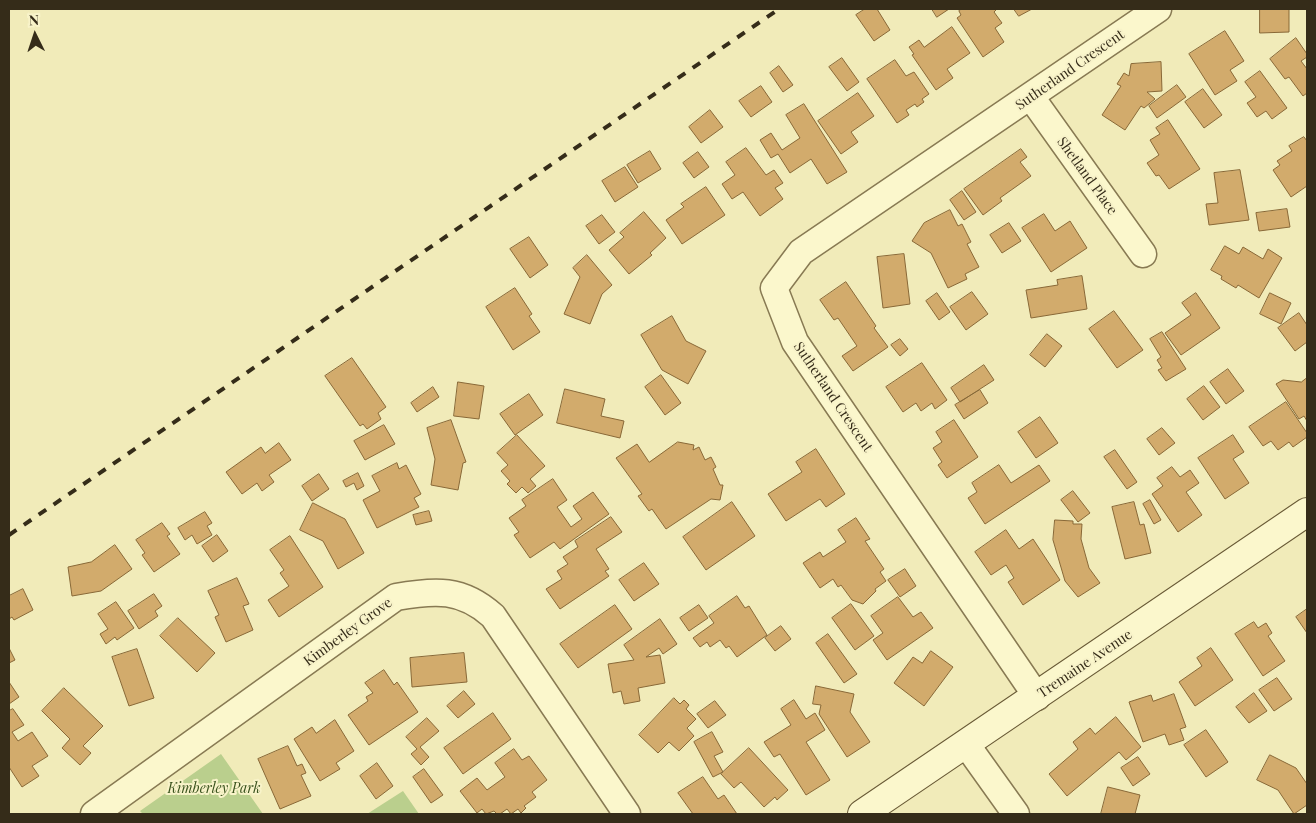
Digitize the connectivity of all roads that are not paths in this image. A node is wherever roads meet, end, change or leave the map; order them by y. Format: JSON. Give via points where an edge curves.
{"nodes":[{"id":1,"x":1158,"y":9,"type":"edge"},
{"id":2,"x":1030,"y":97,"type":"junction"},
{"id":3,"x":1143,"y":254,"type":"dead end"},
{"id":4,"x":1307,"y":512,"type":"edge"},
{"id":5,"x":1037,"y":697,"type":"junction"},
{"id":6,"x":966,"y":744,"type":"junction"},
{"id":7,"x":94,"y":814,"type":"edge"},
{"id":8,"x":627,"y":814,"type":"edge"},
{"id":9,"x":862,"y":814,"type":"edge"},
{"id":10,"x":1016,"y":814,"type":"edge"}],
"edges":[{"from":1,"to":2,"type":"street","name":"Sutherland Crescent"},
{"from":2,"to":3,"type":"street","name":"Shetland Place"},
{"from":2,"to":5,"type":"street","name":"Sutherland Crescent","via":[[802,252],[774,288],[795,342]]},
{"from":4,"to":5,"type":"main road","name":"Tremaine Avenue"},
{"from":5,"to":6,"type":"main road","name":"Tremaine Avenue"},
{"from":6,"to":9,"type":"main road","name":"Tremaine Avenue"},
{"from":6,"to":10,"type":"street"},
{"from":7,"to":8,"type":"street","name":"Kimberley Grove","via":[[396,598],[427,592],[453,593],[479,603],[493,616]]}]}
